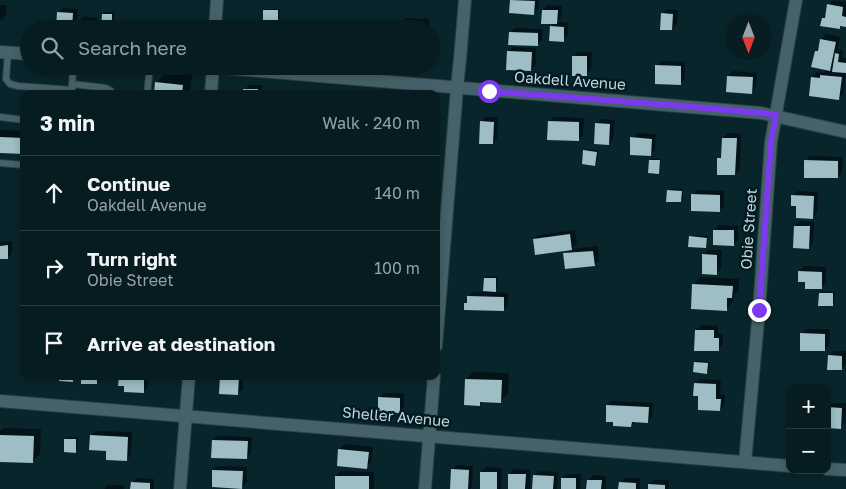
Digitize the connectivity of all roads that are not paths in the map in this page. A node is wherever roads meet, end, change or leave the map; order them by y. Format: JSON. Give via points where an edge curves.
{"nodes":[{"id":1,"x":217,"y":0,"type":"edge"},
{"id":2,"x":465,"y":0,"type":"edge"},
{"id":3,"x":796,"y":0,"type":"edge"},
{"id":4,"x":216,"y":20,"type":"edge"},
{"id":5,"x":4,"y":52,"type":"edge"},
{"id":6,"x":20,"y":53,"type":"edge"},
{"id":7,"x":73,"y":75,"type":"edge"},
{"id":8,"x":149,"y":75,"type":"edge"},
{"id":9,"x":210,"y":75,"type":"edge"},
{"id":10,"x":303,"y":75,"type":"edge"},
{"id":11,"x":457,"y":88,"type":"junction"},
{"id":12,"x":72,"y":89,"type":"edge"},
{"id":13,"x":109,"y":90,"type":"edge"},
{"id":14,"x":147,"y":90,"type":"edge"},
{"id":15,"x":211,"y":90,"type":"edge"},
{"id":16,"x":776,"y":115,"type":"junction"},
{"id":17,"x":0,"y":117,"type":"edge"},
{"id":18,"x":20,"y":120,"type":"edge"},
{"id":19,"x":846,"y":132,"type":"edge"},
{"id":20,"x":0,"y":163,"type":"edge"},
{"id":21,"x":20,"y":165,"type":"edge"},
{"id":22,"x":440,"y":297,"type":"edge"},
{"id":23,"x":189,"y":380,"type":"edge"},
{"id":24,"x":434,"y":380,"type":"edge"},
{"id":25,"x":0,"y":401,"type":"edge"},
{"id":26,"x":186,"y":416,"type":"junction"},
{"id":27,"x":429,"y":436,"type":"junction"},
{"id":28,"x":745,"y":462,"type":"junction"},
{"id":29,"x":786,"y":466,"type":"edge"},
{"id":30,"x":831,"y":469,"type":"edge"},
{"id":31,"x":846,"y":470,"type":"edge"},
{"id":32,"x":180,"y":489,"type":"edge"},
{"id":33,"x":425,"y":489,"type":"edge"}],
"edges":[{"from":1,"to":4,"type":"street"},
{"from":2,"to":11,"type":"street"},
{"from":3,"to":16,"type":"street","name":"Obie Street"},
{"from":5,"to":6,"type":"street"},
{"from":5,"to":12,"type":"lane","via":[[6,79],[10,84]]},
{"from":7,"to":12,"type":"lane"},
{"from":8,"to":14,"type":"lane"},
{"from":9,"to":15,"type":"street"},
{"from":10,"to":11,"type":"street","name":"Oakdell Avenue"},
{"from":11,"to":16,"type":"street","name":"Oakdell Avenue"},
{"from":11,"to":22,"type":"street"},
{"from":12,"to":13,"type":"lane"},
{"from":16,"to":19,"type":"street","name":"Oakdell Avenue"},
{"from":16,"to":28,"type":"street","name":"Obie Street","via":[[771,142]]},
{"from":17,"to":18,"type":"lane"},
{"from":20,"to":21,"type":"lane"},
{"from":23,"to":26,"type":"street"},
{"from":24,"to":27,"type":"street"},
{"from":25,"to":26,"type":"street","name":"Sheller Avenue"},
{"from":26,"to":27,"type":"street","name":"Sheller Avenue"},
{"from":26,"to":32,"type":"street"},
{"from":27,"to":28,"type":"street","name":"Sheller Avenue"},
{"from":27,"to":33,"type":"street"},
{"from":28,"to":29,"type":"street","name":"Sheller Avenue"},
{"from":30,"to":31,"type":"street"}]}
